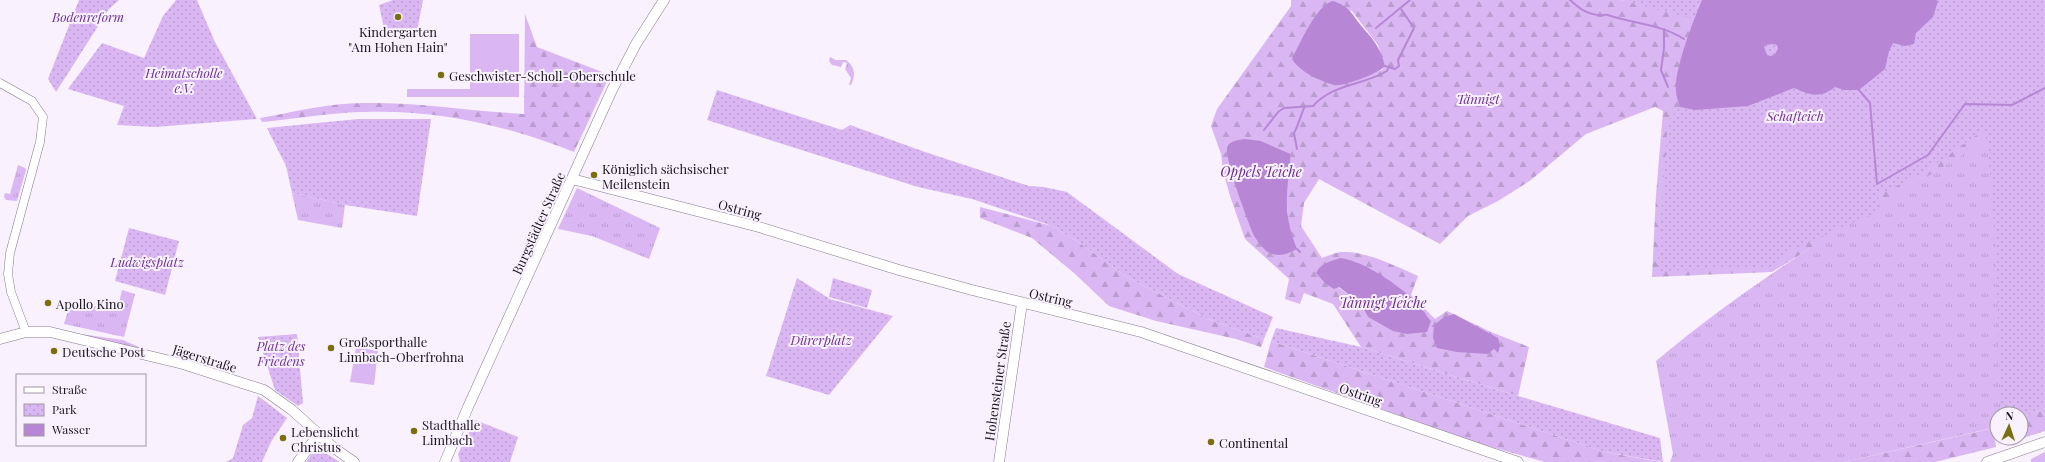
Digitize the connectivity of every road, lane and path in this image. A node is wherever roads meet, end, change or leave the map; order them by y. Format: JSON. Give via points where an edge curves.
{"nodes":[{"id":1,"x":664,"y":0,"type":"edge"},
{"id":2,"x":0,"y":83,"type":"edge"},
{"id":3,"x":572,"y":179,"type":"junction"},
{"id":4,"x":1022,"y":303,"type":"junction"},
{"id":5,"x":26,"y":332,"type":"junction"},
{"id":6,"x":0,"y":339,"type":"edge"},
{"id":7,"x":318,"y":435,"type":"junction"},
{"id":8,"x":2045,"y":442,"type":"edge"},
{"id":9,"x":298,"y":462,"type":"edge"},
{"id":10,"x":354,"y":462,"type":"edge"},
{"id":11,"x":445,"y":462,"type":"edge"},
{"id":12,"x":999,"y":462,"type":"edge"},
{"id":13,"x":1518,"y":462,"type":"edge"},
{"id":14,"x":1987,"y":462,"type":"edge"}],
"edges":[{"from":1,"to":3,"type":"main road","name":"Burgstädter Straße","via":[[612,90]]},
{"from":2,"to":5,"type":"street","via":[[32,102],[43,117],[40,142],[10,253],[8,274],[11,292]]},
{"from":3,"to":4,"type":"main road","name":"Ostring","via":[[766,229],[899,270]]},
{"from":3,"to":11,"type":"main road","name":"Burgstädter Straße"},
{"from":4,"to":12,"type":"main road","name":"Hohensteiner Straße"},
{"from":4,"to":13,"type":"main road","name":"Ostring","via":[[1183,345]]},
{"from":5,"to":6,"type":"main road","name":"Jägerstraße"},
{"from":5,"to":7,"type":"main road","name":"Jägerstraße","via":[[50,332],[182,364],[264,390],[292,410]]},
{"from":7,"to":9,"type":"main road"},
{"from":7,"to":10,"type":"main road","name":"Jägerstraße"},
{"from":8,"to":14,"type":"main road"}]}
